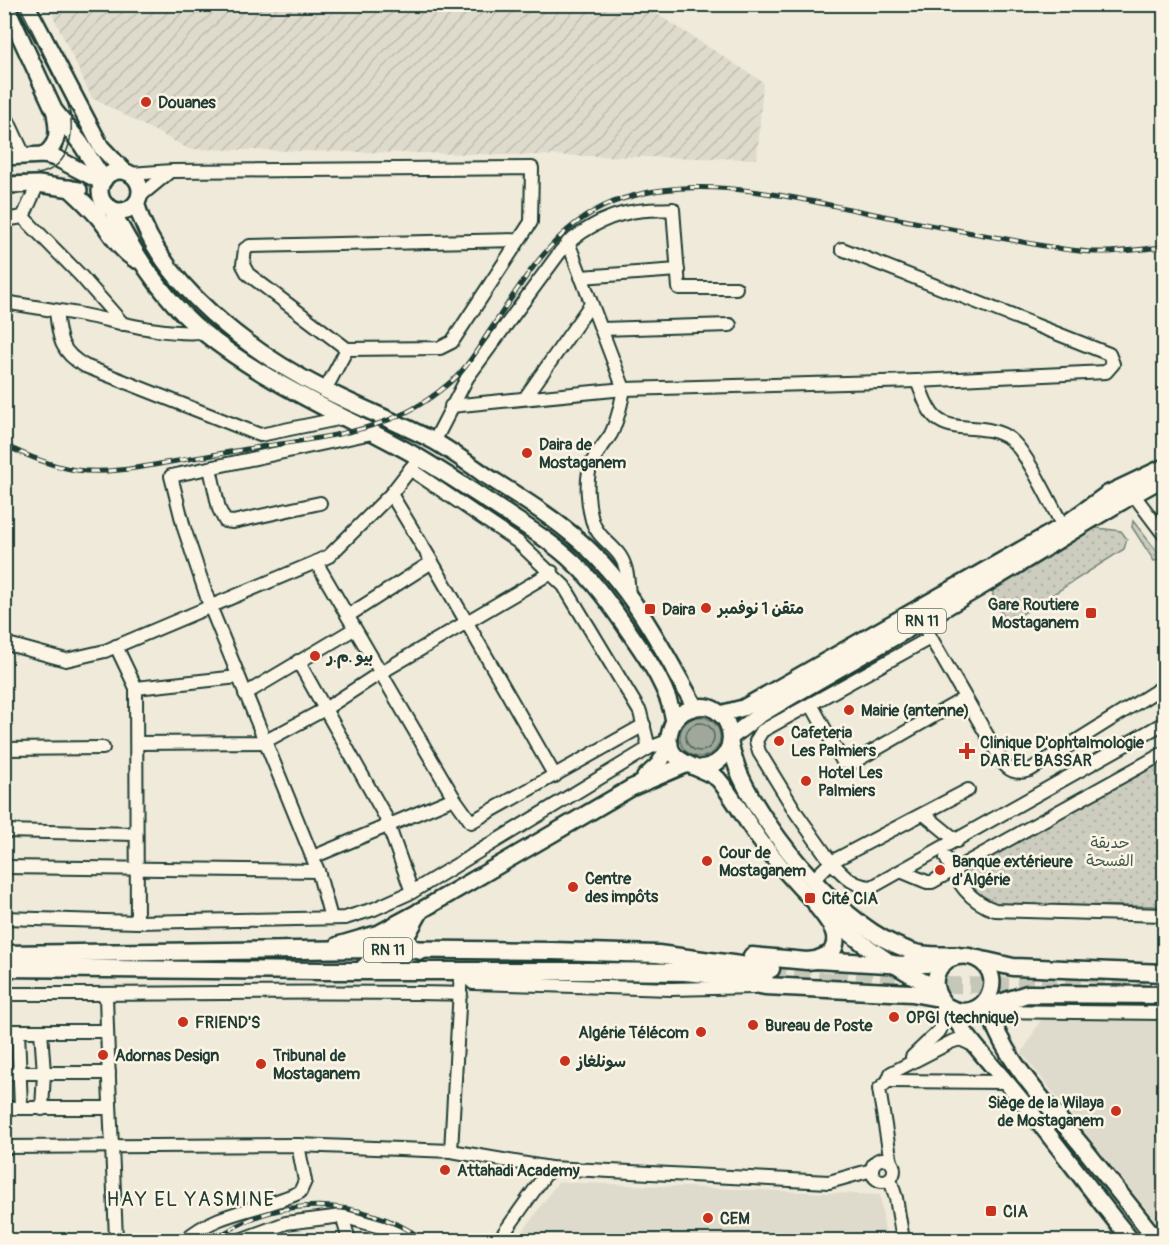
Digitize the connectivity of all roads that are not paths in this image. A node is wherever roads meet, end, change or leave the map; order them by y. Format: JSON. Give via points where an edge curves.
{"nodes":[{"id":1,"x":5,"y":4,"type":"edge"},
{"id":2,"x":26,"y":4,"type":"edge"},
{"id":3,"x":54,"y":110,"type":"junction"},
{"id":4,"x":4,"y":112,"type":"edge"},
{"id":5,"x":24,"y":155,"type":"junction"},
{"id":6,"x":44,"y":155,"type":"junction"},
{"id":7,"x":4,"y":157,"type":"edge"},
{"id":8,"x":172,"y":171,"type":"junction"},
{"id":9,"x":127,"y":172,"type":"junction"},
{"id":10,"x":103,"y":181,"type":"junction"},
{"id":11,"x":38,"y":184,"type":"junction"},
{"id":12,"x":4,"y":185,"type":"edge"},
{"id":13,"x":69,"y":188,"type":"junction"},
{"id":14,"x":137,"y":200,"type":"junction"},
{"id":15,"x":107,"y":204,"type":"junction"},
{"id":16,"x":22,"y":217,"type":"junction"},
{"id":17,"x":4,"y":220,"type":"edge"},
{"id":18,"x":103,"y":223,"type":"junction"},
{"id":19,"x":519,"y":240,"type":"junction"},
{"id":20,"x":568,"y":242,"type":"junction"},
{"id":21,"x":842,"y":249,"type":"dead end"},
{"id":22,"x":142,"y":263,"type":"junction"},
{"id":23,"x":678,"y":270,"type":"junction"},
{"id":24,"x":580,"y":277,"type":"junction"},
{"id":25,"x":736,"y":288,"type":"dead end"},
{"id":26,"x":4,"y":302,"type":"edge"},
{"id":27,"x":591,"y":304,"type":"junction"},
{"id":28,"x":56,"y":311,"type":"junction"},
{"id":29,"x":123,"y":324,"type":"junction"},
{"id":30,"x":730,"y":325,"type":"dead end"},
{"id":31,"x":601,"y":329,"type":"junction"},
{"id":32,"x":203,"y":332,"type":"junction"},
{"id":33,"x":347,"y":349,"type":"junction"},
{"id":34,"x":917,"y":381,"type":"junction"},
{"id":35,"x":624,"y":389,"type":"junction"},
{"id":36,"x":326,"y":390,"type":"junction"},
{"id":37,"x":525,"y":398,"type":"junction"},
{"id":38,"x":451,"y":406,"type":"junction"},
{"id":39,"x":343,"y":418,"type":"junction"},
{"id":40,"x":372,"y":434,"type":"junction"},
{"id":41,"x":434,"y":442,"type":"junction"},
{"id":42,"x":415,"y":463,"type":"junction"},
{"id":43,"x":1164,"y":466,"type":"edge"},
{"id":44,"x":210,"y":468,"type":"junction"},
{"id":45,"x":1164,"y":478,"type":"edge"},
{"id":46,"x":391,"y":494,"type":"junction"},
{"id":47,"x":1133,"y":494,"type":"junction"},
{"id":48,"x":320,"y":503,"type":"dead end"},
{"id":49,"x":1063,"y":526,"type":"junction"},
{"id":50,"x":1164,"y":535,"type":"edge"},
{"id":51,"x":316,"y":562,"type":"junction"},
{"id":52,"x":432,"y":562,"type":"junction"},
{"id":53,"x":552,"y":572,"type":"junction"},
{"id":54,"x":629,"y":597,"type":"junction"},
{"id":55,"x":210,"y":606,"type":"junction"},
{"id":56,"x":349,"y":615,"type":"junction"},
{"id":57,"x":921,"y":621,"type":"junction"},
{"id":58,"x":466,"y":623,"type":"junction"},
{"id":59,"x":354,"y":629,"type":"junction"},
{"id":60,"x":930,"y":638,"type":"junction"},
{"id":61,"x":4,"y":643,"type":"edge"},
{"id":62,"x":116,"y":646,"type":"junction"},
{"id":63,"x":298,"y":661,"type":"junction"},
{"id":64,"x":380,"y":673,"type":"junction"},
{"id":65,"x":238,"y":677,"type":"junction"},
{"id":66,"x":1164,"y":686,"type":"edge"},
{"id":67,"x":136,"y":688,"type":"junction"},
{"id":68,"x":245,"y":694,"type":"junction"},
{"id":69,"x":965,"y":698,"type":"junction"},
{"id":70,"x":811,"y":704,"type":"junction"},
{"id":71,"x":695,"y":707,"type":"junction"},
{"id":72,"x":325,"y":709,"type":"junction"},
{"id":73,"x":720,"y":714,"type":"junction"},
{"id":74,"x":674,"y":721,"type":"junction"},
{"id":75,"x":1164,"y":723,"type":"edge"},
{"id":76,"x":644,"y":725,"type":"junction"},
{"id":77,"x":731,"y":741,"type":"junction"},
{"id":78,"x":264,"y":742,"type":"junction"},
{"id":79,"x":670,"y":742,"type":"junction"},
{"id":80,"x":137,"y":743,"type":"junction"},
{"id":81,"x":104,"y":747,"type":"dead end"},
{"id":82,"x":649,"y":748,"type":"junction"},
{"id":83,"x":4,"y":749,"type":"edge"},
{"id":84,"x":1164,"y":753,"type":"edge"},
{"id":85,"x":686,"y":765,"type":"junction"},
{"id":86,"x":701,"y":768,"type":"junction"},
{"id":87,"x":555,"y":776,"type":"junction"},
{"id":88,"x":631,"y":788,"type":"junction"},
{"id":89,"x":968,"y":790,"type":"dead end"},
{"id":90,"x":453,"y":798,"type":"junction"},
{"id":91,"x":924,"y":814,"type":"junction"},
{"id":92,"x":388,"y":826,"type":"junction"},
{"id":93,"x":4,"y":831,"type":"edge"},
{"id":94,"x":135,"y":834,"type":"junction"},
{"id":95,"x":957,"y":841,"type":"junction"},
{"id":96,"x":313,"y":857,"type":"junction"},
{"id":97,"x":946,"y":858,"type":"dead end"},
{"id":98,"x":831,"y":862,"type":"junction"},
{"id":99,"x":4,"y":867,"type":"edge"},
{"id":100,"x":136,"y":870,"type":"junction"},
{"id":101,"x":318,"y":871,"type":"junction"},
{"id":102,"x":952,"y":871,"type":"junction"},
{"id":103,"x":903,"y":872,"type":"junction"},
{"id":104,"x":813,"y":880,"type":"junction"},
{"id":105,"x":412,"y":892,"type":"junction"},
{"id":106,"x":817,"y":906,"type":"junction"},
{"id":107,"x":420,"y":911,"type":"junction"},
{"id":108,"x":1164,"y":915,"type":"edge"},
{"id":109,"x":4,"y":918,"type":"edge"},
{"id":110,"x":331,"y":918,"type":"junction"},
{"id":111,"x":137,"y":922,"type":"junction"},
{"id":112,"x":316,"y":950,"type":"junction"},
{"id":113,"x":381,"y":950,"type":"junction"},
{"id":114,"x":425,"y":951,"type":"junction"},
{"id":115,"x":4,"y":954,"type":"edge"},
{"id":116,"x":658,"y":954,"type":"junction"},
{"id":117,"x":960,"y":956,"type":"junction"},
{"id":118,"x":978,"y":959,"type":"junction"},
{"id":119,"x":816,"y":960,"type":"junction"},
{"id":120,"x":944,"y":963,"type":"junction"},
{"id":121,"x":891,"y":964,"type":"junction"},
{"id":122,"x":4,"y":968,"type":"edge"},
{"id":123,"x":360,"y":971,"type":"junction"},
{"id":124,"x":461,"y":971,"type":"junction"},
{"id":125,"x":1164,"y":973,"type":"edge"},
{"id":126,"x":769,"y":976,"type":"junction"},
{"id":127,"x":1164,"y":981,"type":"edge"},
{"id":128,"x":1164,"y":987,"type":"edge"},
{"id":129,"x":4,"y":994,"type":"edge"},
{"id":130,"x":106,"y":994,"type":"junction"},
{"id":131,"x":461,"y":994,"type":"junction"},
{"id":132,"x":1164,"y":995,"type":"edge"},
{"id":133,"x":940,"y":998,"type":"junction"},
{"id":134,"x":984,"y":1007,"type":"junction"},
{"id":135,"x":1164,"y":1013,"type":"edge"},
{"id":136,"x":4,"y":1031,"type":"edge"},
{"id":137,"x":18,"y":1031,"type":"junction"},
{"id":138,"x":41,"y":1031,"type":"junction"},
{"id":139,"x":107,"y":1031,"type":"junction"},
{"id":140,"x":973,"y":1045,"type":"junction"},
{"id":141,"x":909,"y":1063,"type":"junction"},
{"id":142,"x":4,"y":1073,"type":"edge"},
{"id":143,"x":21,"y":1073,"type":"junction"},
{"id":144,"x":44,"y":1073,"type":"junction"},
{"id":145,"x":110,"y":1073,"type":"junction"},
{"id":146,"x":888,"y":1081,"type":"junction"},
{"id":147,"x":1006,"y":1082,"type":"junction"},
{"id":148,"x":21,"y":1107,"type":"junction"},
{"id":149,"x":4,"y":1108,"type":"edge"},
{"id":150,"x":109,"y":1108,"type":"junction"},
{"id":151,"x":42,"y":1109,"type":"junction"},
{"id":152,"x":298,"y":1145,"type":"junction"},
{"id":153,"x":112,"y":1146,"type":"junction"},
{"id":154,"x":4,"y":1147,"type":"edge"},
{"id":155,"x":451,"y":1151,"type":"junction"},
{"id":156,"x":891,"y":1162,"type":"junction"},
{"id":157,"x":550,"y":1168,"type":"junction"},
{"id":158,"x":872,"y":1170,"type":"junction"},
{"id":159,"x":890,"y":1179,"type":"junction"},
{"id":160,"x":342,"y":1216,"type":"junction"},
{"id":161,"x":116,"y":1240,"type":"edge"},
{"id":162,"x":185,"y":1240,"type":"edge"},
{"id":163,"x":240,"y":1240,"type":"edge"},
{"id":164,"x":349,"y":1240,"type":"edge"},
{"id":165,"x":410,"y":1240,"type":"edge"},
{"id":166,"x":499,"y":1240,"type":"edge"},
{"id":167,"x":903,"y":1240,"type":"edge"},
{"id":168,"x":1131,"y":1240,"type":"edge"},
{"id":169,"x":1157,"y":1240,"type":"edge"}],
"edges":[{"from":1,"to":3,"type":"main road"},
{"from":2,"to":9,"type":"main road","via":[[101,147]]},
{"from":3,"to":6,"type":"main road","via":[[57,138]]},
{"from":3,"to":10,"type":"main road"},
{"from":4,"to":5,"type":"street"},
{"from":5,"to":6,"type":"main road"},
{"from":5,"to":7,"type":"main road"},
{"from":6,"to":10,"type":"main road"},
{"from":8,"to":9,"type":"street"},
{"from":8,"to":14,"type":"street"},
{"from":8,"to":19,"type":"street","via":[[532,168],[531,222]]},
{"from":9,"to":10,"type":"main road","via":[[113,172]]},
{"from":9,"to":14,"type":"main road","via":[[139,184]]},
{"from":10,"to":15,"type":"main road","via":[[101,194]]},
{"from":11,"to":12,"type":"main road"},
{"from":11,"to":13,"type":"main road"},
{"from":11,"to":16,"type":"street"},
{"from":13,"to":15,"type":"main road"},
{"from":13,"to":18,"type":"main road"},
{"from":14,"to":15,"type":"main road","via":[[125,210]]},
{"from":14,"to":36,"type":"main road","via":[[145,230],[185,286],[254,347]]},
{"from":15,"to":18,"type":"main road"},
{"from":15,"to":22,"type":"main road"},
{"from":16,"to":17,"type":"street"},
{"from":16,"to":29,"type":"street"},
{"from":18,"to":22,"type":"main road","via":[[128,255]]},
{"from":19,"to":33,"type":"street","via":[[452,342],[440,348]]},
{"from":19,"to":33,"type":"street","via":[[245,249],[243,264],[248,274]]},
{"from":20,"to":23,"type":"street","via":[[611,218],[631,212],[674,209]]},
{"from":20,"to":24,"type":"street"},
{"from":20,"to":38,"type":"street","via":[[467,378]]},
{"from":21,"to":34,"type":"street","via":[[1109,354],[1113,364],[1106,372]]},
{"from":22,"to":32,"type":"main road"},
{"from":23,"to":24,"type":"street"},
{"from":23,"to":25,"type":"street","via":[[679,288]]},
{"from":24,"to":27,"type":"street"},
{"from":26,"to":28,"type":"street"},
{"from":27,"to":31,"type":"street"},
{"from":27,"to":37,"type":"street"},
{"from":28,"to":29,"type":"street"},
{"from":28,"to":39,"type":"street","via":[[63,347],[85,366],[260,435]]},
{"from":29,"to":32,"type":"street"},
{"from":30,"to":31,"type":"street"},
{"from":31,"to":35,"type":"street"},
{"from":32,"to":39,"type":"main road","via":[[251,368]]},
{"from":33,"to":36,"type":"street"},
{"from":34,"to":35,"type":"street"},
{"from":34,"to":49,"type":"street","via":[[937,419],[950,425],[1002,433],[1012,440]]},
{"from":35,"to":37,"type":"street"},
{"from":35,"to":54,"type":"street","via":[[611,433],[591,464],[588,489],[596,530],[624,562]]},
{"from":36,"to":41,"type":"main road"},
{"from":37,"to":38,"type":"street"},
{"from":38,"to":41,"type":"street"},
{"from":39,"to":40,"type":"main road"},
{"from":40,"to":42,"type":"main road"},
{"from":40,"to":44,"type":"street"},
{"from":41,"to":54,"type":"main road","via":[[582,543]]},
{"from":42,"to":46,"type":"street"},
{"from":42,"to":53,"type":"street"},
{"from":42,"to":74,"type":"main road","via":[[550,543],[585,574],[643,653],[666,692]]},
{"from":43,"to":49,"type":"main road","number":"RN 11","via":[[1107,494]]},
{"from":44,"to":48,"type":"street","via":[[225,521]]},
{"from":44,"to":55,"type":"street","via":[[171,476],[183,528]]},
{"from":45,"to":47,"type":"main road","number":"RN 11"},
{"from":46,"to":51,"type":"street","via":[[329,556]]},
{"from":46,"to":52,"type":"street"},
{"from":47,"to":50,"type":"street"},
{"from":47,"to":57,"type":"main road","number":"RN 11"},
{"from":49,"to":73,"type":"main road","number":"RN 11","via":[[743,708]]},
{"from":51,"to":55,"type":"street"},
{"from":51,"to":56,"type":"street"},
{"from":52,"to":56,"type":"street"},
{"from":52,"to":58,"type":"street"},
{"from":53,"to":58,"type":"street"},
{"from":53,"to":76,"type":"street","via":[[573,597]]},
{"from":54,"to":71,"type":"main road"},
{"from":55,"to":62,"type":"street"},
{"from":55,"to":65,"type":"street"},
{"from":56,"to":59,"type":"street"},
{"from":57,"to":60,"type":"street"},
{"from":57,"to":77,"type":"main road","number":"RN 11","via":[[759,716]]},
{"from":58,"to":64,"type":"street"},
{"from":58,"to":87,"type":"street"},
{"from":59,"to":63,"type":"street"},
{"from":59,"to":64,"type":"street"},
{"from":60,"to":69,"type":"street"},
{"from":60,"to":70,"type":"street"},
{"from":61,"to":62,"type":"street","via":[[66,660]]},
{"from":62,"to":67,"type":"street"},
{"from":63,"to":68,"type":"street"},
{"from":63,"to":72,"type":"street"},
{"from":64,"to":72,"type":"street"},
{"from":64,"to":90,"type":"street"},
{"from":65,"to":67,"type":"street"},
{"from":65,"to":68,"type":"street"},
{"from":66,"to":69,"type":"street","via":[[1024,772],[1006,767]]},
{"from":67,"to":80,"type":"street"},
{"from":68,"to":78,"type":"street"},
{"from":69,"to":70,"type":"street","via":[[852,764],[843,762]]},
{"from":70,"to":98,"type":"street","via":[[762,731],[756,741],[797,814]]},
{"from":71,"to":73,"type":"main road"},
{"from":71,"to":74,"type":"main road"},
{"from":72,"to":78,"type":"street"},
{"from":72,"to":92,"type":"street"},
{"from":73,"to":77,"type":"main road","via":[[730,729]]},
{"from":74,"to":79,"type":"main road"},
{"from":75,"to":95,"type":"street"},
{"from":76,"to":82,"type":"street"},
{"from":76,"to":87,"type":"street"},
{"from":77,"to":86,"type":"main road","via":[[723,759]]},
{"from":77,"to":104,"type":"main road","via":[[739,772],[766,819]]},
{"from":78,"to":80,"type":"street"},
{"from":78,"to":96,"type":"street"},
{"from":79,"to":82,"type":"street"},
{"from":79,"to":85,"type":"main road","via":[[678,759]]},
{"from":79,"to":88,"type":"main road","via":[[659,764]]},
{"from":80,"to":94,"type":"street"},
{"from":81,"to":83,"type":"street"},
{"from":82,"to":105,"type":"street"},
{"from":84,"to":102,"type":"street"},
{"from":85,"to":86,"type":"main road"},
{"from":85,"to":88,"type":"main road"},
{"from":86,"to":106,"type":"main road","via":[[718,779],[761,842]]},
{"from":87,"to":90,"type":"street","via":[[475,822],[468,820]]},
{"from":88,"to":107,"type":"main road"},
{"from":89,"to":91,"type":"street"},
{"from":90,"to":92,"type":"street"},
{"from":91,"to":95,"type":"street"},
{"from":91,"to":98,"type":"street"},
{"from":92,"to":96,"type":"street"},
{"from":92,"to":105,"type":"street"},
{"from":93,"to":94,"type":"street"},
{"from":94,"to":100,"type":"street"},
{"from":95,"to":103,"type":"street"},
{"from":96,"to":101,"type":"street"},
{"from":97,"to":102,"type":"street"},
{"from":98,"to":103,"type":"street","via":[[850,882],[861,886],[872,887]]},
{"from":98,"to":104,"type":"street"},
{"from":99,"to":100,"type":"street"},
{"from":100,"to":101,"type":"street"},
{"from":100,"to":111,"type":"street"},
{"from":101,"to":110,"type":"street"},
{"from":102,"to":103,"type":"street","via":[[932,882]]},
{"from":102,"to":108,"type":"street","via":[[972,899],[994,910]]},
{"from":104,"to":117,"type":"main road","via":[[888,941],[920,953]]},
{"from":105,"to":110,"type":"street","via":[[374,909]]},
{"from":106,"to":119,"type":"highway","via":[[833,928],[835,942],[830,954]]},
{"from":106,"to":121,"type":"main road"},
{"from":107,"to":112,"type":"main road","via":[[379,933]]},
{"from":107,"to":113,"type":"main road"},
{"from":107,"to":114,"type":"highway","via":[[406,936],[413,949]]},
{"from":109,"to":111,"type":"street"},
{"from":110,"to":111,"type":"street"},
{"from":112,"to":113,"type":"highway","number":"RN 11"},
{"from":112,"to":115,"type":"highway","number":"RN 11"},
{"from":113,"to":114,"type":"highway","number":"RN 11"},
{"from":113,"to":123,"type":"main road"},
{"from":114,"to":116,"type":"highway","number":"RN 11"},
{"from":116,"to":119,"type":"highway"},
{"from":116,"to":126,"type":"highway","number":"RN 11"},
{"from":117,"to":118,"type":"main road"},
{"from":117,"to":120,"type":"main road"},
{"from":118,"to":125,"type":"highway","via":[[1013,967]]},
{"from":118,"to":134,"type":"main road","via":[[992,982]]},
{"from":119,"to":121,"type":"highway"},
{"from":120,"to":121,"type":"highway"},
{"from":120,"to":133,"type":"main road","via":[[935,979]]},
{"from":121,"to":133,"type":"main road"},
{"from":122,"to":123,"type":"highway","number":"RN 11"},
{"from":123,"to":124,"type":"highway","number":"RN 11"},
{"from":124,"to":126,"type":"highway","number":"RN 11"},
{"from":124,"to":126,"type":"street","via":[[473,983],[671,989]]},
{"from":124,"to":131,"type":"street"},
{"from":126,"to":133,"type":"highway"},
{"from":127,"to":128,"type":"highway","via":[[1146,984]]},
{"from":129,"to":130,"type":"street"},
{"from":130,"to":131,"type":"street"},
{"from":130,"to":139,"type":"street"},
{"from":131,"to":155,"type":"street"},
{"from":132,"to":134,"type":"highway","via":[[1027,994]]},
{"from":133,"to":134,"type":"main road","via":[[953,1010],[962,1012]]},
{"from":133,"to":140,"type":"main road"},
{"from":133,"to":141,"type":"street","via":[[940,1030]]},
{"from":134,"to":135,"type":"street"},
{"from":134,"to":169,"type":"main road","via":[[1021,1071]]},
{"from":136,"to":137,"type":"street"},
{"from":137,"to":138,"type":"street"},
{"from":137,"to":143,"type":"street"},
{"from":138,"to":139,"type":"street"},
{"from":138,"to":144,"type":"street"},
{"from":139,"to":145,"type":"street"},
{"from":140,"to":141,"type":"street","via":[[960,1039]]},
{"from":140,"to":147,"type":"main road"},
{"from":141,"to":146,"type":"street","via":[[891,1073]]},
{"from":142,"to":143,"type":"street"},
{"from":143,"to":144,"type":"street"},
{"from":143,"to":148,"type":"street"},
{"from":144,"to":145,"type":"street"},
{"from":144,"to":151,"type":"street"},
{"from":145,"to":150,"type":"street"},
{"from":146,"to":147,"type":"street"},
{"from":146,"to":156,"type":"street","via":[[879,1089]]},
{"from":147,"to":168,"type":"main road"},
{"from":148,"to":149,"type":"street"},
{"from":148,"to":151,"type":"street"},
{"from":150,"to":151,"type":"street"},
{"from":150,"to":153,"type":"street"},
{"from":152,"to":153,"type":"street"},
{"from":152,"to":155,"type":"street"},
{"from":152,"to":162,"type":"street","via":[[305,1181],[300,1192],[283,1201],[222,1217]]},
{"from":153,"to":154,"type":"street"},
{"from":153,"to":161,"type":"street"},
{"from":155,"to":157,"type":"street"},
{"from":156,"to":158,"type":"street","via":[[879,1160]]},
{"from":156,"to":159,"type":"street","via":[[894,1171]]},
{"from":157,"to":158,"type":"street","via":[[829,1182]]},
{"from":157,"to":166,"type":"street"},
{"from":158,"to":159,"type":"street","via":[[876,1179]]},
{"from":159,"to":167,"type":"street"},
{"from":160,"to":163,"type":"street","via":[[286,1223]]},
{"from":160,"to":164,"type":"street"},
{"from":160,"to":165,"type":"street","via":[[401,1233]]}]}
